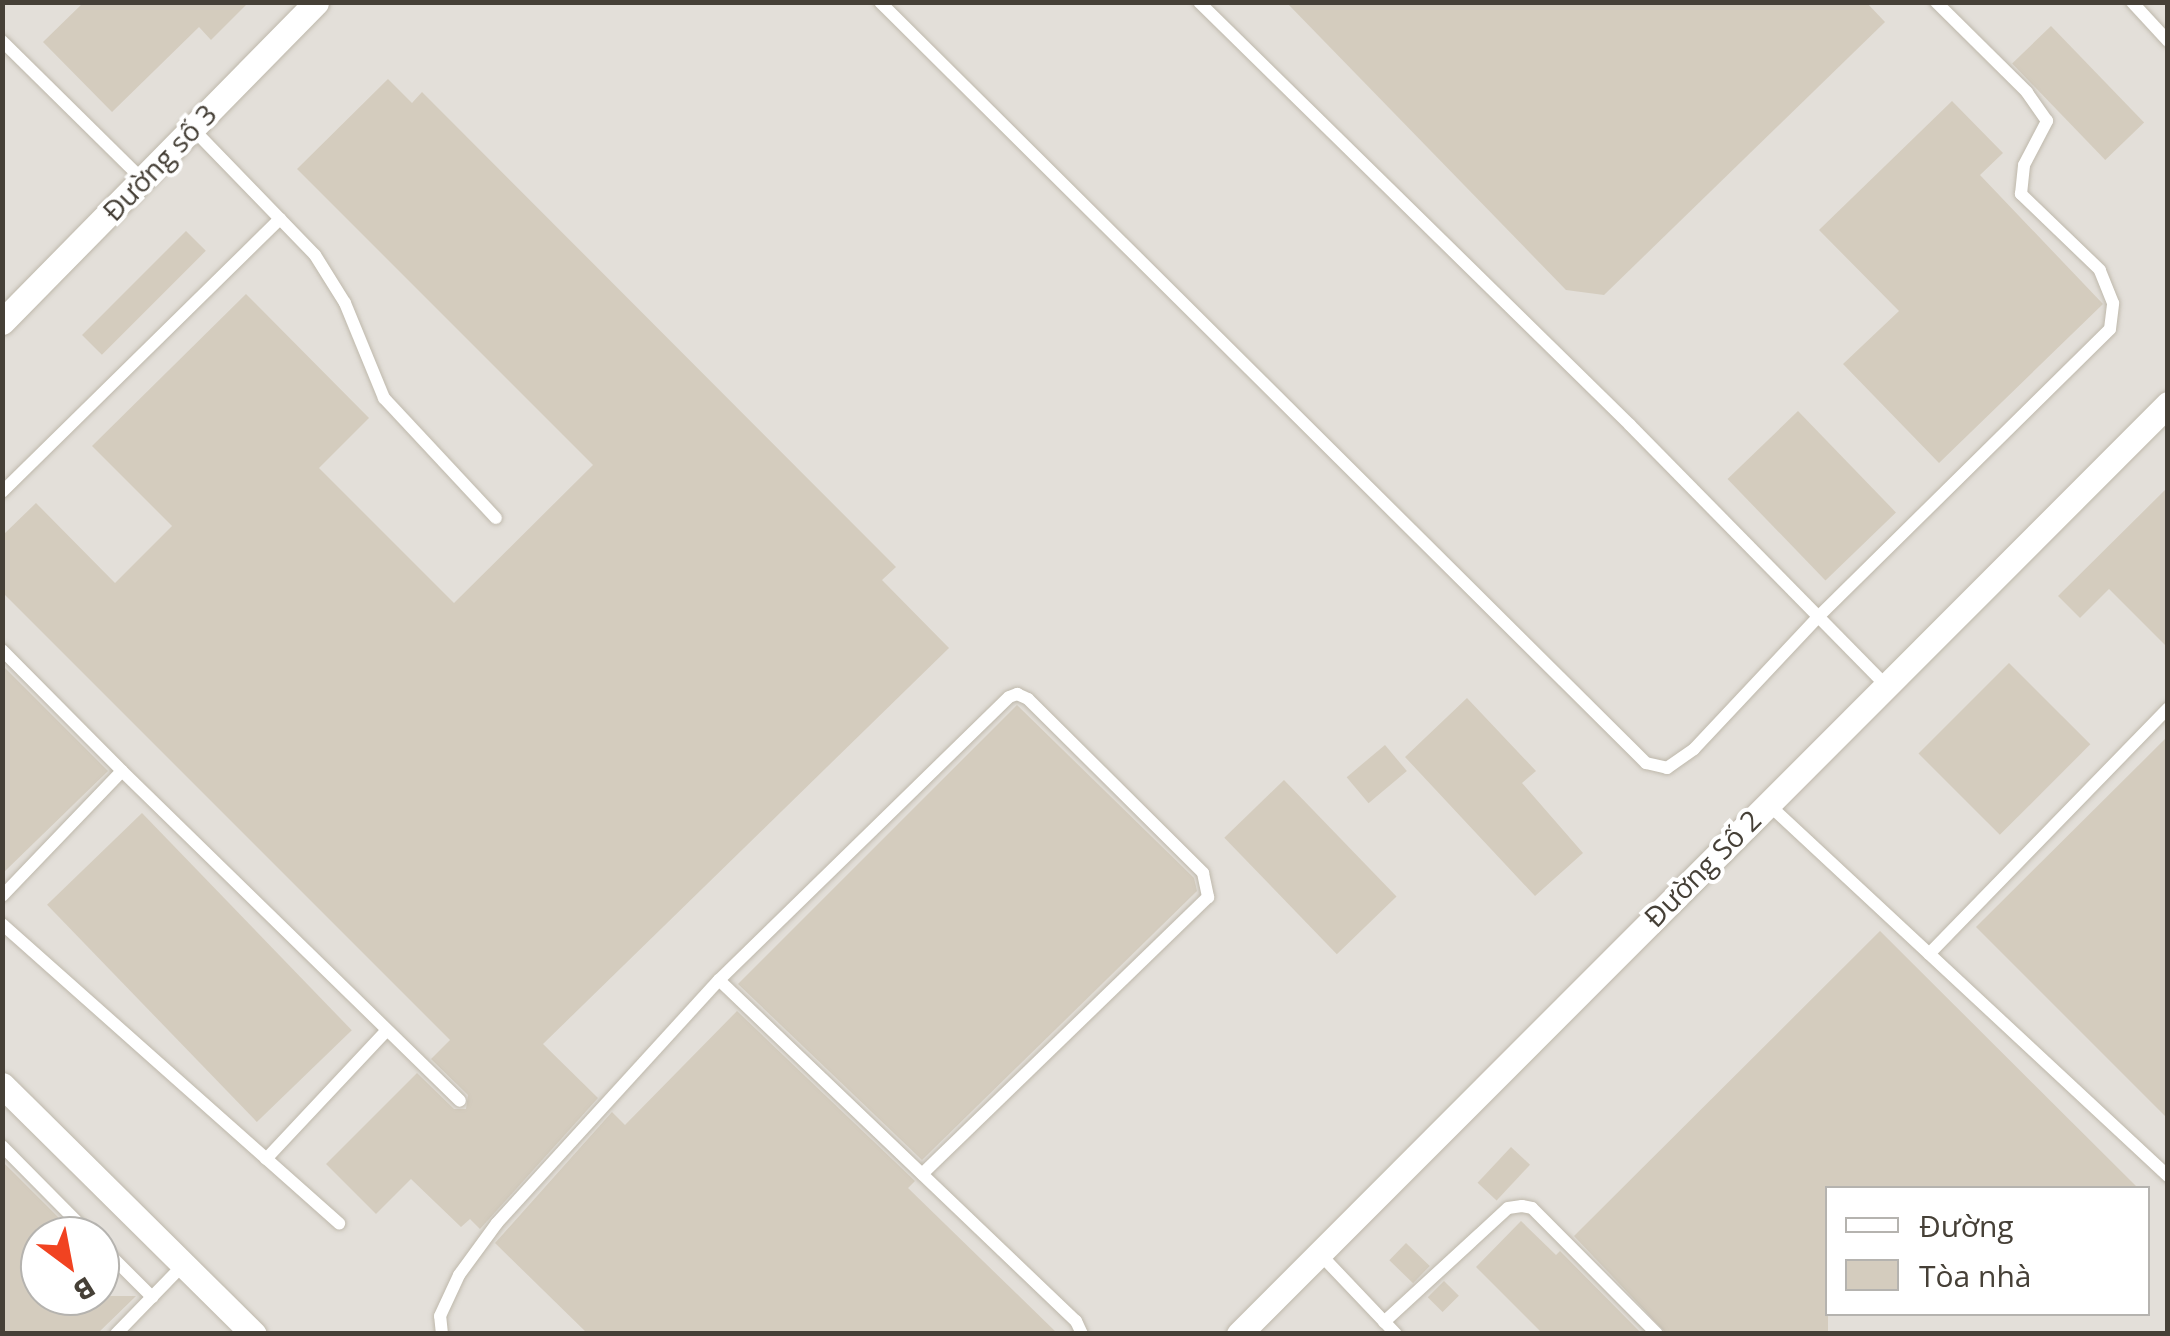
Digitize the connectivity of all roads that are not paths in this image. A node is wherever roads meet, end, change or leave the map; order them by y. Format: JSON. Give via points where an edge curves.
{"nodes":[{"id":1,"x":316,"y":2,"type":"edge"},
{"id":2,"x":880,"y":2,"type":"edge"},
{"id":3,"x":1199,"y":2,"type":"edge"},
{"id":4,"x":1936,"y":2,"type":"edge"},
{"id":5,"x":2132,"y":2,"type":"edge"},
{"id":6,"x":2168,"y":40,"type":"edge"},
{"id":7,"x":2,"y":41,"type":"edge"},
{"id":8,"x":191,"y":128,"type":"junction"},
{"id":9,"x":142,"y":180,"type":"junction"},
{"id":10,"x":280,"y":220,"type":"junction"},
{"id":11,"x":2,"y":322,"type":"edge"},
{"id":12,"x":2168,"y":404,"type":"edge"},
{"id":13,"x":2,"y":492,"type":"edge"},
{"id":14,"x":496,"y":518,"type":"dead end"},
{"id":15,"x":1818,"y":617,"type":"junction"},
{"id":16,"x":2,"y":650,"type":"edge"},
{"id":17,"x":1888,"y":688,"type":"junction"},
{"id":18,"x":2168,"y":708,"type":"edge"},
{"id":19,"x":122,"y":771,"type":"junction"},
{"id":20,"x":1767,"y":803,"type":"junction"},
{"id":21,"x":2,"y":896,"type":"edge"},
{"id":22,"x":2,"y":924,"type":"edge"},
{"id":23,"x":1930,"y":954,"type":"junction"},
{"id":24,"x":719,"y":980,"type":"junction"},
{"id":25,"x":386,"y":1031,"type":"junction"},
{"id":26,"x":2,"y":1085,"type":"edge"},
{"id":27,"x":460,"y":1101,"type":"dead end"},
{"id":28,"x":2,"y":1146,"type":"edge"},
{"id":29,"x":266,"y":1159,"type":"junction"},
{"id":30,"x":922,"y":1174,"type":"junction"},
{"id":31,"x":2168,"y":1176,"type":"edge"},
{"id":32,"x":71,"y":1216,"type":"edge"},
{"id":33,"x":339,"y":1223,"type":"dead end"},
{"id":34,"x":1319,"y":1254,"type":"junction"},
{"id":35,"x":120,"y":1265,"type":"edge"},
{"id":36,"x":183,"y":1265,"type":"junction"},
{"id":37,"x":152,"y":1297,"type":"junction"},
{"id":38,"x":1384,"y":1322,"type":"junction"},
{"id":39,"x":116,"y":1334,"type":"edge"},
{"id":40,"x":254,"y":1334,"type":"edge"},
{"id":41,"x":442,"y":1334,"type":"edge"},
{"id":42,"x":1082,"y":1334,"type":"edge"},
{"id":43,"x":1239,"y":1334,"type":"edge"},
{"id":44,"x":1396,"y":1334,"type":"edge"},
{"id":45,"x":1657,"y":1334,"type":"edge"}],
"edges":[{"from":1,"to":8,"type":"street","name":"Đường số 3"},
{"from":2,"to":15,"type":"lane","via":[[1646,763],[1667,768],[1694,749]]},
{"from":3,"to":15,"type":"lane"},
{"from":4,"to":15,"type":"lane","via":[[2027,92],[2047,121],[2024,165],[2022,194],[2100,270],[2113,303],[2110,330]]},
{"from":5,"to":6,"type":"lane"},
{"from":7,"to":9,"type":"lane"},
{"from":8,"to":9,"type":"street","name":"Đường số 3"},
{"from":8,"to":10,"type":"lane"},
{"from":9,"to":11,"type":"street","name":"Đường số 3"},
{"from":10,"to":13,"type":"lane"},
{"from":10,"to":14,"type":"lane","via":[[315,255],[346,303],[384,398]]},
{"from":12,"to":17,"type":"street","name":"Đường Số 2"},
{"from":15,"to":17,"type":"lane"},
{"from":16,"to":19,"type":"lane"},
{"from":17,"to":20,"type":"street","name":"Đường Số 2"},
{"from":18,"to":23,"type":"lane"},
{"from":19,"to":21,"type":"lane"},
{"from":19,"to":25,"type":"lane"},
{"from":20,"to":23,"type":"lane"},
{"from":20,"to":34,"type":"street","name":"Đường Số 2"},
{"from":22,"to":29,"type":"lane"},
{"from":23,"to":31,"type":"lane"},
{"from":24,"to":30,"type":"lane"},
{"from":24,"to":30,"type":"lane","via":[[1009,696],[1028,699],[1203,872],[1208,896]]},
{"from":24,"to":41,"type":"lane","via":[[497,1223],[458,1275],[440,1316]]},
{"from":25,"to":27,"type":"lane"},
{"from":25,"to":29,"type":"lane"},
{"from":26,"to":36,"type":"street"},
{"from":28,"to":32,"type":"lane"},
{"from":29,"to":33,"type":"lane"},
{"from":30,"to":42,"type":"lane"},
{"from":34,"to":38,"type":"lane"},
{"from":34,"to":43,"type":"street","name":"Đường Số 2"},
{"from":35,"to":37,"type":"lane"},
{"from":36,"to":37,"type":"lane"},
{"from":36,"to":40,"type":"street"},
{"from":37,"to":39,"type":"lane"},
{"from":38,"to":44,"type":"lane"},
{"from":38,"to":45,"type":"lane","via":[[1508,1208],[1522,1206],[1532,1208]]}]}
